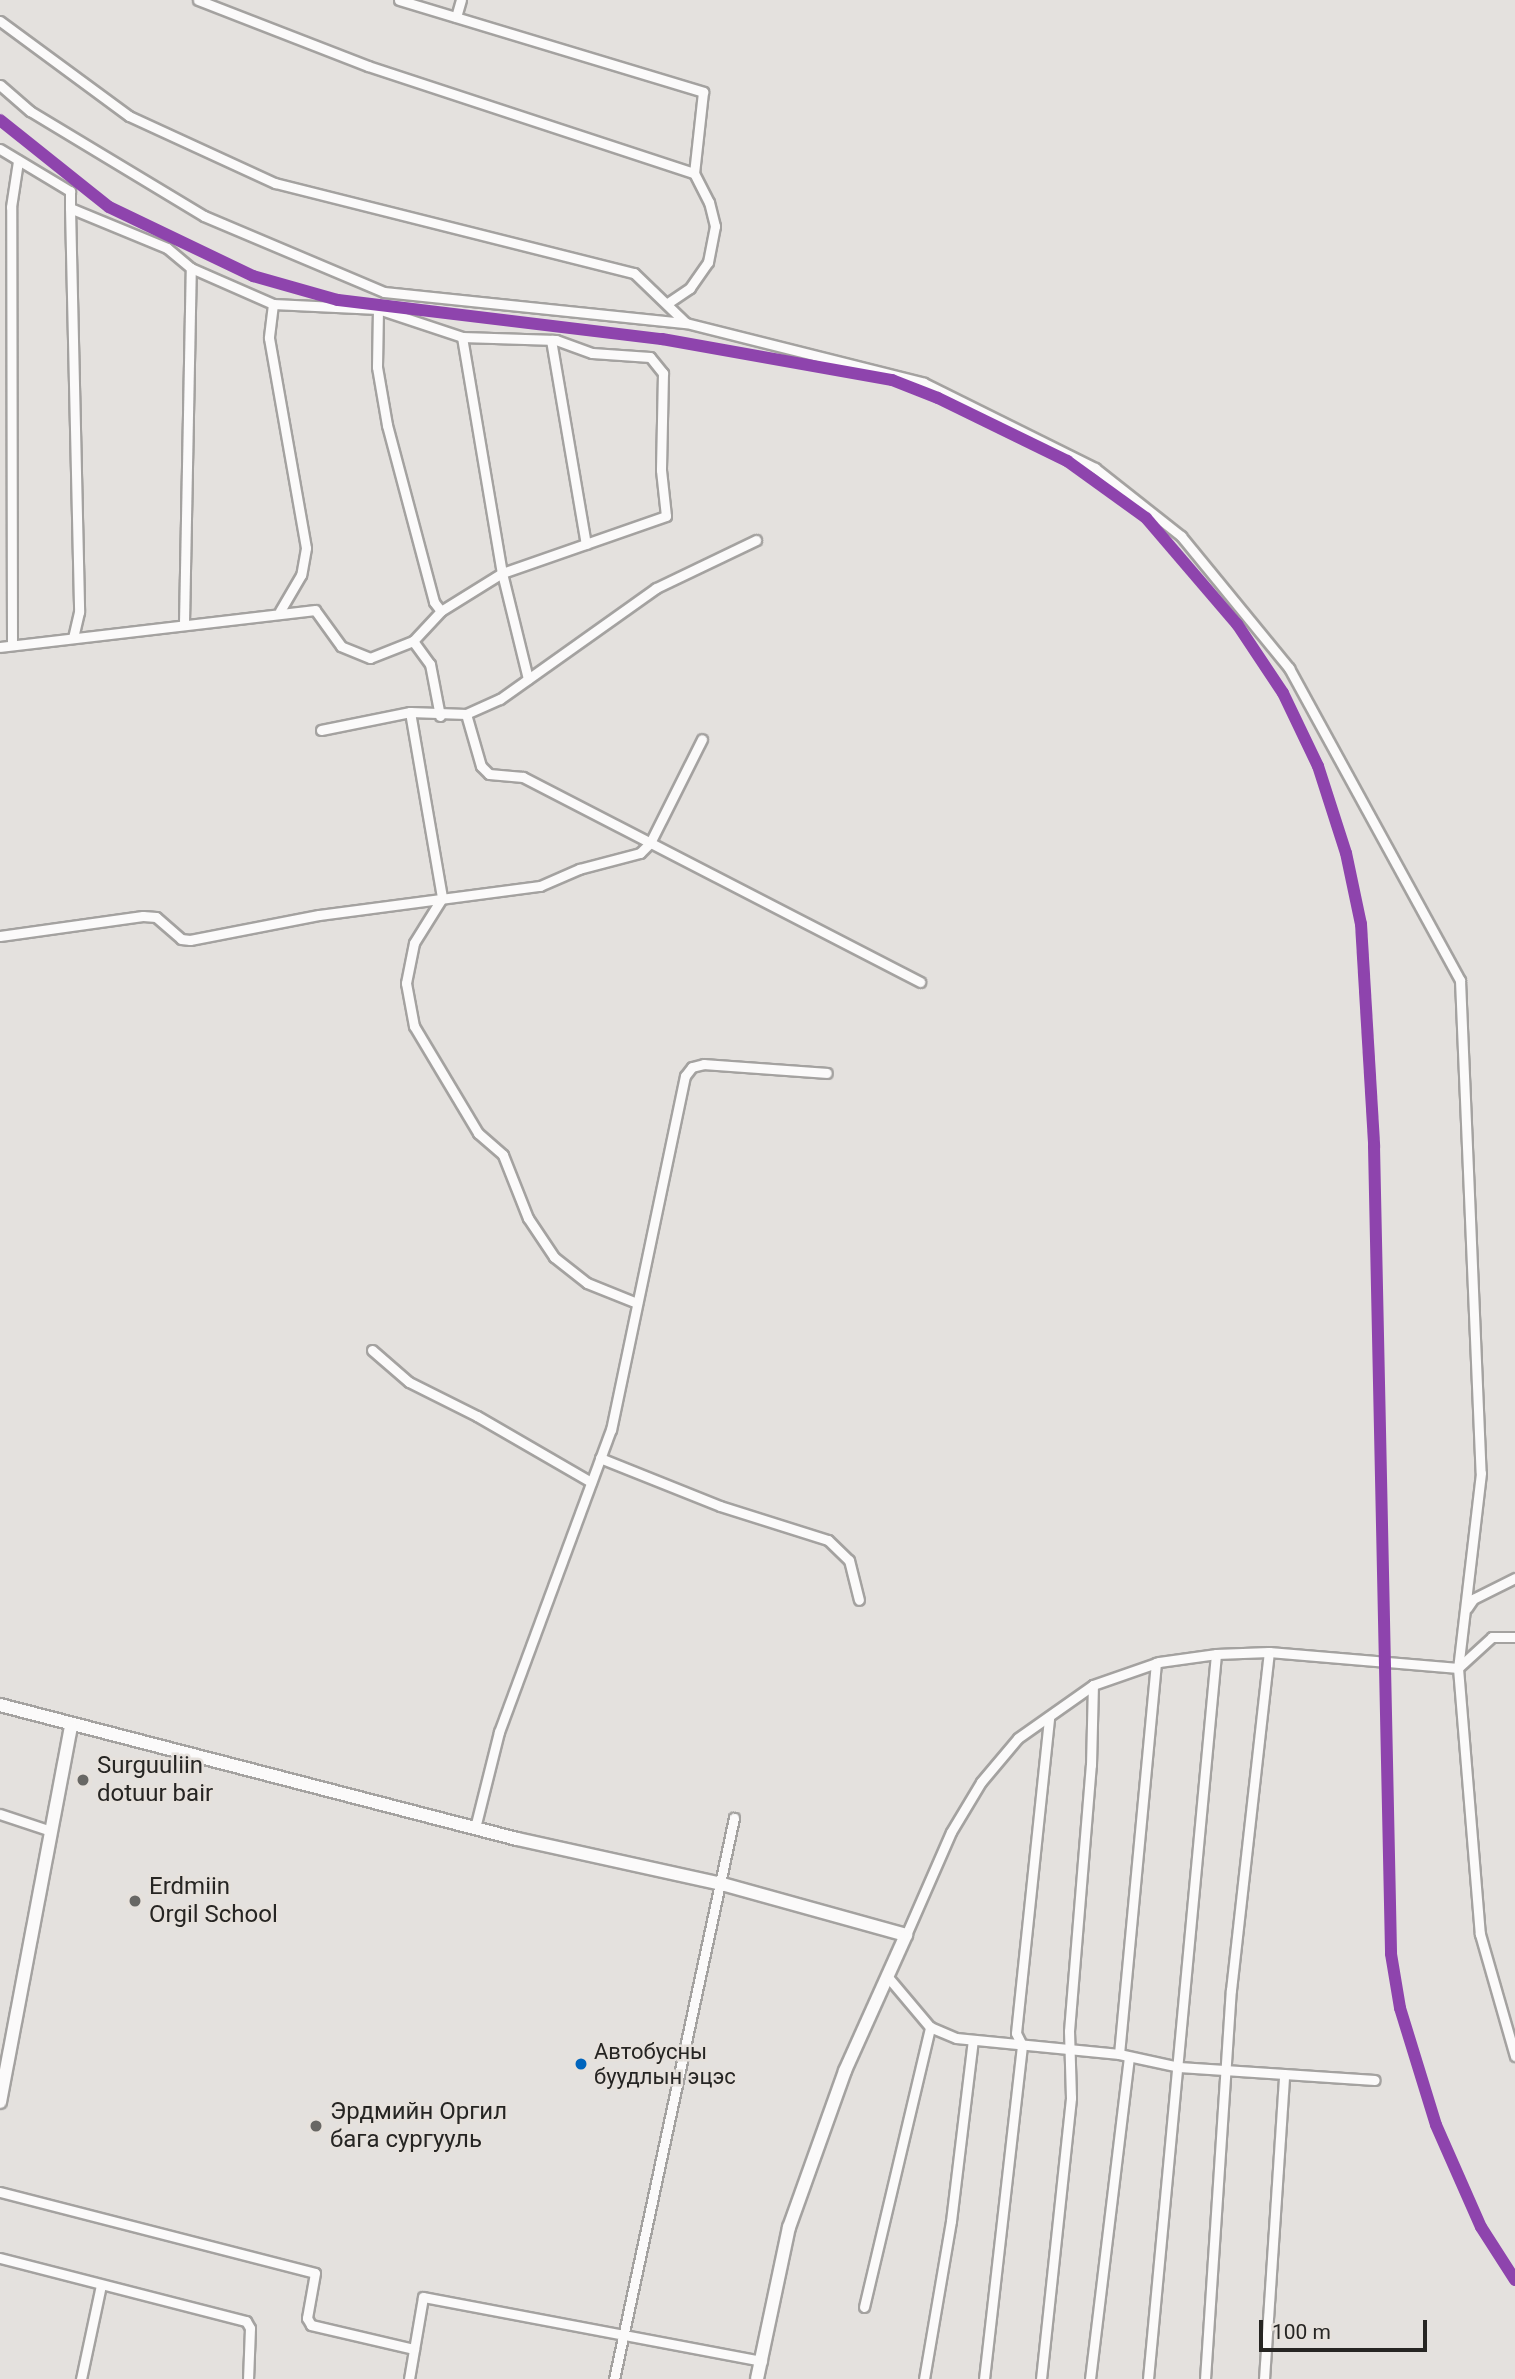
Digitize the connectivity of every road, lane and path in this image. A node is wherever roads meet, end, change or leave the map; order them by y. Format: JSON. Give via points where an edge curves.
{"nodes":[{"id":1,"x":198,"y":0,"type":"edge"},
{"id":2,"x":399,"y":0,"type":"edge"},
{"id":3,"x":461,"y":0,"type":"edge"},
{"id":4,"x":456,"y":17,"type":"junction"},
{"id":5,"x":0,"y":21,"type":"edge"},
{"id":6,"x":0,"y":85,"type":"edge"},
{"id":7,"x":0,"y":149,"type":"edge"},
{"id":8,"x":18,"y":161,"type":"junction"},
{"id":9,"x":694,"y":173,"type":"junction"},
{"id":10,"x":70,"y":208,"type":"junction"},
{"id":11,"x":191,"y":268,"type":"junction"},
{"id":12,"x":669,"y":302,"type":"junction"},
{"id":13,"x":273,"y":304,"type":"junction"},
{"id":14,"x":378,"y":309,"type":"junction"},
{"id":15,"x":686,"y":323,"type":"junction"},
{"id":16,"x":462,"y":337,"type":"junction"},
{"id":17,"x":551,"y":340,"type":"junction"},
{"id":18,"x":756,"y":540,"type":"dead end"},
{"id":19,"x":586,"y":544,"type":"junction"},
{"id":20,"x":502,"y":573,"type":"junction"},
{"id":21,"x":280,"y":611,"type":"junction"},
{"id":22,"x":441,"y":611,"type":"junction"},
{"id":23,"x":184,"y":624,"type":"junction"},
{"id":24,"x":73,"y":637,"type":"junction"},
{"id":25,"x":414,"y":641,"type":"junction"},
{"id":26,"x":12,"y":645,"type":"junction"},
{"id":27,"x":0,"y":647,"type":"edge"},
{"id":28,"x":528,"y":679,"type":"junction"},
{"id":29,"x":410,"y":712,"type":"junction"},
{"id":30,"x":466,"y":714,"type":"junction"},
{"id":31,"x":440,"y":716,"type":"junction"},
{"id":32,"x":321,"y":730,"type":"dead end"},
{"id":33,"x":702,"y":740,"type":"dead end"},
{"id":34,"x":650,"y":844,"type":"junction"},
{"id":35,"x":442,"y":898,"type":"junction"},
{"id":36,"x":0,"y":936,"type":"edge"},
{"id":37,"x":919,"y":982,"type":"dead end"},
{"id":38,"x":827,"y":1073,"type":"dead end"},
{"id":39,"x":637,"y":1303,"type":"junction"},
{"id":40,"x":372,"y":1350,"type":"dead end"},
{"id":41,"x":600,"y":1458,"type":"junction"},
{"id":42,"x":591,"y":1482,"type":"junction"},
{"id":43,"x":1515,"y":1578,"type":"edge"},
{"id":44,"x":859,"y":1600,"type":"dead end"},
{"id":45,"x":1465,"y":1610,"type":"junction"},
{"id":46,"x":1515,"y":1637,"type":"edge"},
{"id":47,"x":1269,"y":1651,"type":"junction"},
{"id":48,"x":1216,"y":1654,"type":"junction"},
{"id":49,"x":1156,"y":1663,"type":"junction"},
{"id":50,"x":1458,"y":1668,"type":"junction"},
{"id":51,"x":1093,"y":1685,"type":"junction"},
{"id":52,"x":0,"y":1705,"type":"edge"},
{"id":53,"x":1049,"y":1718,"type":"junction"},
{"id":54,"x":71,"y":1726,"type":"junction"},
{"id":55,"x":0,"y":1814,"type":"edge"},
{"id":56,"x":734,"y":1818,"type":"dead end"},
{"id":57,"x":475,"y":1828,"type":"junction"},
{"id":58,"x":51,"y":1831,"type":"junction"},
{"id":59,"x":722,"y":1884,"type":"junction"},
{"id":60,"x":906,"y":1935,"type":"junction"},
{"id":61,"x":887,"y":1976,"type":"junction"},
{"id":62,"x":930,"y":2027,"type":"junction"},
{"id":63,"x":973,"y":2040,"type":"junction"},
{"id":64,"x":1022,"y":2045,"type":"junction"},
{"id":65,"x":1072,"y":2052,"type":"junction"},
{"id":66,"x":1124,"y":2055,"type":"junction"},
{"id":67,"x":1515,"y":2056,"type":"edge"},
{"id":68,"x":1180,"y":2067,"type":"junction"},
{"id":69,"x":1226,"y":2069,"type":"junction"},
{"id":70,"x":1284,"y":2076,"type":"junction"},
{"id":71,"x":1375,"y":2080,"type":"dead end"},
{"id":72,"x":0,"y":2102,"type":"edge"},
{"id":73,"x":0,"y":2192,"type":"edge"},
{"id":74,"x":0,"y":2258,"type":"edge"},
{"id":75,"x":101,"y":2285,"type":"junction"},
{"id":76,"x":864,"y":2306,"type":"dead end"},
{"id":77,"x":624,"y":2336,"type":"junction"},
{"id":78,"x":414,"y":2348,"type":"junction"},
{"id":79,"x":762,"y":2361,"type":"junction"},
{"id":80,"x":81,"y":2379,"type":"edge"},
{"id":81,"x":248,"y":2379,"type":"edge"},
{"id":82,"x":409,"y":2379,"type":"edge"},
{"id":83,"x":614,"y":2379,"type":"edge"},
{"id":84,"x":758,"y":2379,"type":"edge"},
{"id":85,"x":924,"y":2379,"type":"edge"},
{"id":86,"x":985,"y":2379,"type":"edge"},
{"id":87,"x":1041,"y":2379,"type":"edge"},
{"id":88,"x":1090,"y":2379,"type":"edge"},
{"id":89,"x":1148,"y":2379,"type":"edge"},
{"id":90,"x":1205,"y":2379,"type":"edge"},
{"id":91,"x":1264,"y":2379,"type":"edge"}],
"edges":[{"from":1,"to":9,"type":"street","via":[[381,71]]},
{"from":2,"to":4,"type":"street"},
{"from":3,"to":4,"type":"street"},
{"from":4,"to":9,"type":"street","via":[[703,92]]},
{"from":5,"to":12,"type":"street","via":[[129,116],[275,183],[634,273]]},
{"from":6,"to":15,"type":"street","via":[[30,111],[204,216],[384,292]]},
{"from":7,"to":8,"type":"street"},
{"from":8,"to":10,"type":"street","via":[[70,191]]},
{"from":8,"to":26,"type":"street","via":[[10,207]]},
{"from":9,"to":12,"type":"street","via":[[715,226],[708,262],[690,288]]},
{"from":10,"to":11,"type":"street","via":[[167,248]]},
{"from":10,"to":24,"type":"street","via":[[79,612]]},
{"from":11,"to":13,"type":"street"},
{"from":11,"to":23,"type":"street"},
{"from":12,"to":15,"type":"street"},
{"from":13,"to":14,"type":"street"},
{"from":13,"to":21,"type":"street","via":[[270,338],[306,548],[301,575]]},
{"from":14,"to":16,"type":"street"},
{"from":14,"to":22,"type":"street","via":[[377,367],[387,425],[434,601]]},
{"from":15,"to":45,"type":"street","via":[[924,383],[1094,468],[1181,536],[1289,668],[1460,979],[1481,1473]]},
{"from":16,"to":17,"type":"street"},
{"from":16,"to":20,"type":"street"},
{"from":17,"to":19,"type":"street"},
{"from":17,"to":19,"type":"street","via":[[592,353],[650,357],[663,373],[661,470],[666,516]]},
{"from":18,"to":28,"type":"street","via":[[656,588]]},
{"from":19,"to":20,"type":"street"},
{"from":20,"to":22,"type":"street"},
{"from":20,"to":28,"type":"street"},
{"from":21,"to":23,"type":"street"},
{"from":21,"to":25,"type":"street","via":[[320,612],[341,646],[370,658]]},
{"from":22,"to":25,"type":"street"},
{"from":23,"to":24,"type":"street"},
{"from":24,"to":26,"type":"street"},
{"from":25,"to":31,"type":"street","via":[[430,664]]},
{"from":26,"to":27,"type":"street"},
{"from":28,"to":30,"type":"street"},
{"from":29,"to":31,"type":"street"},
{"from":29,"to":32,"type":"street"},
{"from":29,"to":35,"type":"street"},
{"from":30,"to":31,"type":"street"},
{"from":30,"to":34,"type":"street","via":[[481,766],[489,774],[523,777]]},
{"from":33,"to":34,"type":"street"},
{"from":34,"to":35,"type":"street","via":[[640,853],[579,869],[540,886]]},
{"from":34,"to":37,"type":"street"},
{"from":35,"to":36,"type":"street","via":[[190,940],[181,939],[164,922],[143,916]]},
{"from":35,"to":39,"type":"street","via":[[414,943],[406,983],[414,1026],[478,1133],[503,1155],[528,1218],[554,1257],[587,1283]]},
{"from":38,"to":39,"type":"street","via":[[692,1068],[685,1076]]},
{"from":39,"to":41,"type":"street","via":[[611,1430]]},
{"from":40,"to":42,"type":"street","via":[[409,1382]]},
{"from":41,"to":42,"type":"street"},
{"from":41,"to":44,"type":"street","via":[[733,1511],[828,1540],[849,1560]]},
{"from":42,"to":57,"type":"street","via":[[499,1732]]},
{"from":43,"to":45,"type":"street","via":[[1474,1599]]},
{"from":45,"to":50,"type":"street"},
{"from":46,"to":50,"type":"street","via":[[1492,1637]]},
{"from":47,"to":48,"type":"street"},
{"from":47,"to":50,"type":"street"},
{"from":47,"to":69,"type":"street"},
{"from":48,"to":49,"type":"street"},
{"from":48,"to":68,"type":"street","via":[[1185,1958]]},
{"from":49,"to":51,"type":"street"},
{"from":49,"to":66,"type":"street"},
{"from":50,"to":67,"type":"street","via":[[1480,1934]]},
{"from":51,"to":53,"type":"street"},
{"from":51,"to":65,"type":"street","via":[[1091,1765],[1069,2031]]},
{"from":52,"to":54,"type":"street"},
{"from":53,"to":60,"type":"street","via":[[1018,1738],[981,1782],[951,1832]]},
{"from":53,"to":64,"type":"street","via":[[1016,2033]]},
{"from":54,"to":57,"type":"street"},
{"from":54,"to":58,"type":"street"},
{"from":55,"to":58,"type":"street"},
{"from":56,"to":59,"type":"street"},
{"from":57,"to":59,"type":"street"},
{"from":58,"to":72,"type":"street"},
{"from":59,"to":60,"type":"street"},
{"from":59,"to":77,"type":"street","via":[[676,2071]]},
{"from":60,"to":61,"type":"street"},
{"from":61,"to":62,"type":"street"},
{"from":61,"to":79,"type":"street","via":[[845,2071],[789,2227]]},
{"from":62,"to":63,"type":"street"},
{"from":62,"to":76,"type":"street"},
{"from":63,"to":64,"type":"street"},
{"from":63,"to":85,"type":"street","via":[[951,2221]]},
{"from":64,"to":65,"type":"street"},
{"from":64,"to":86,"type":"street"},
{"from":65,"to":66,"type":"street"},
{"from":65,"to":87,"type":"street"},
{"from":66,"to":68,"type":"street"},
{"from":66,"to":88,"type":"street"},
{"from":68,"to":69,"type":"street"},
{"from":68,"to":89,"type":"street"},
{"from":69,"to":70,"type":"street"},
{"from":69,"to":90,"type":"street"},
{"from":70,"to":71,"type":"street"},
{"from":70,"to":91,"type":"street"},
{"from":73,"to":78,"type":"street","via":[[315,2273],[307,2318],[311,2325]]},
{"from":74,"to":75,"type":"street"},
{"from":75,"to":80,"type":"street"},
{"from":75,"to":81,"type":"street","via":[[246,2321],[250,2328]]},
{"from":77,"to":78,"type":"street","via":[[423,2297]]},
{"from":77,"to":79,"type":"street"},
{"from":77,"to":83,"type":"street"},
{"from":78,"to":82,"type":"street"},
{"from":79,"to":84,"type":"street"}]}
